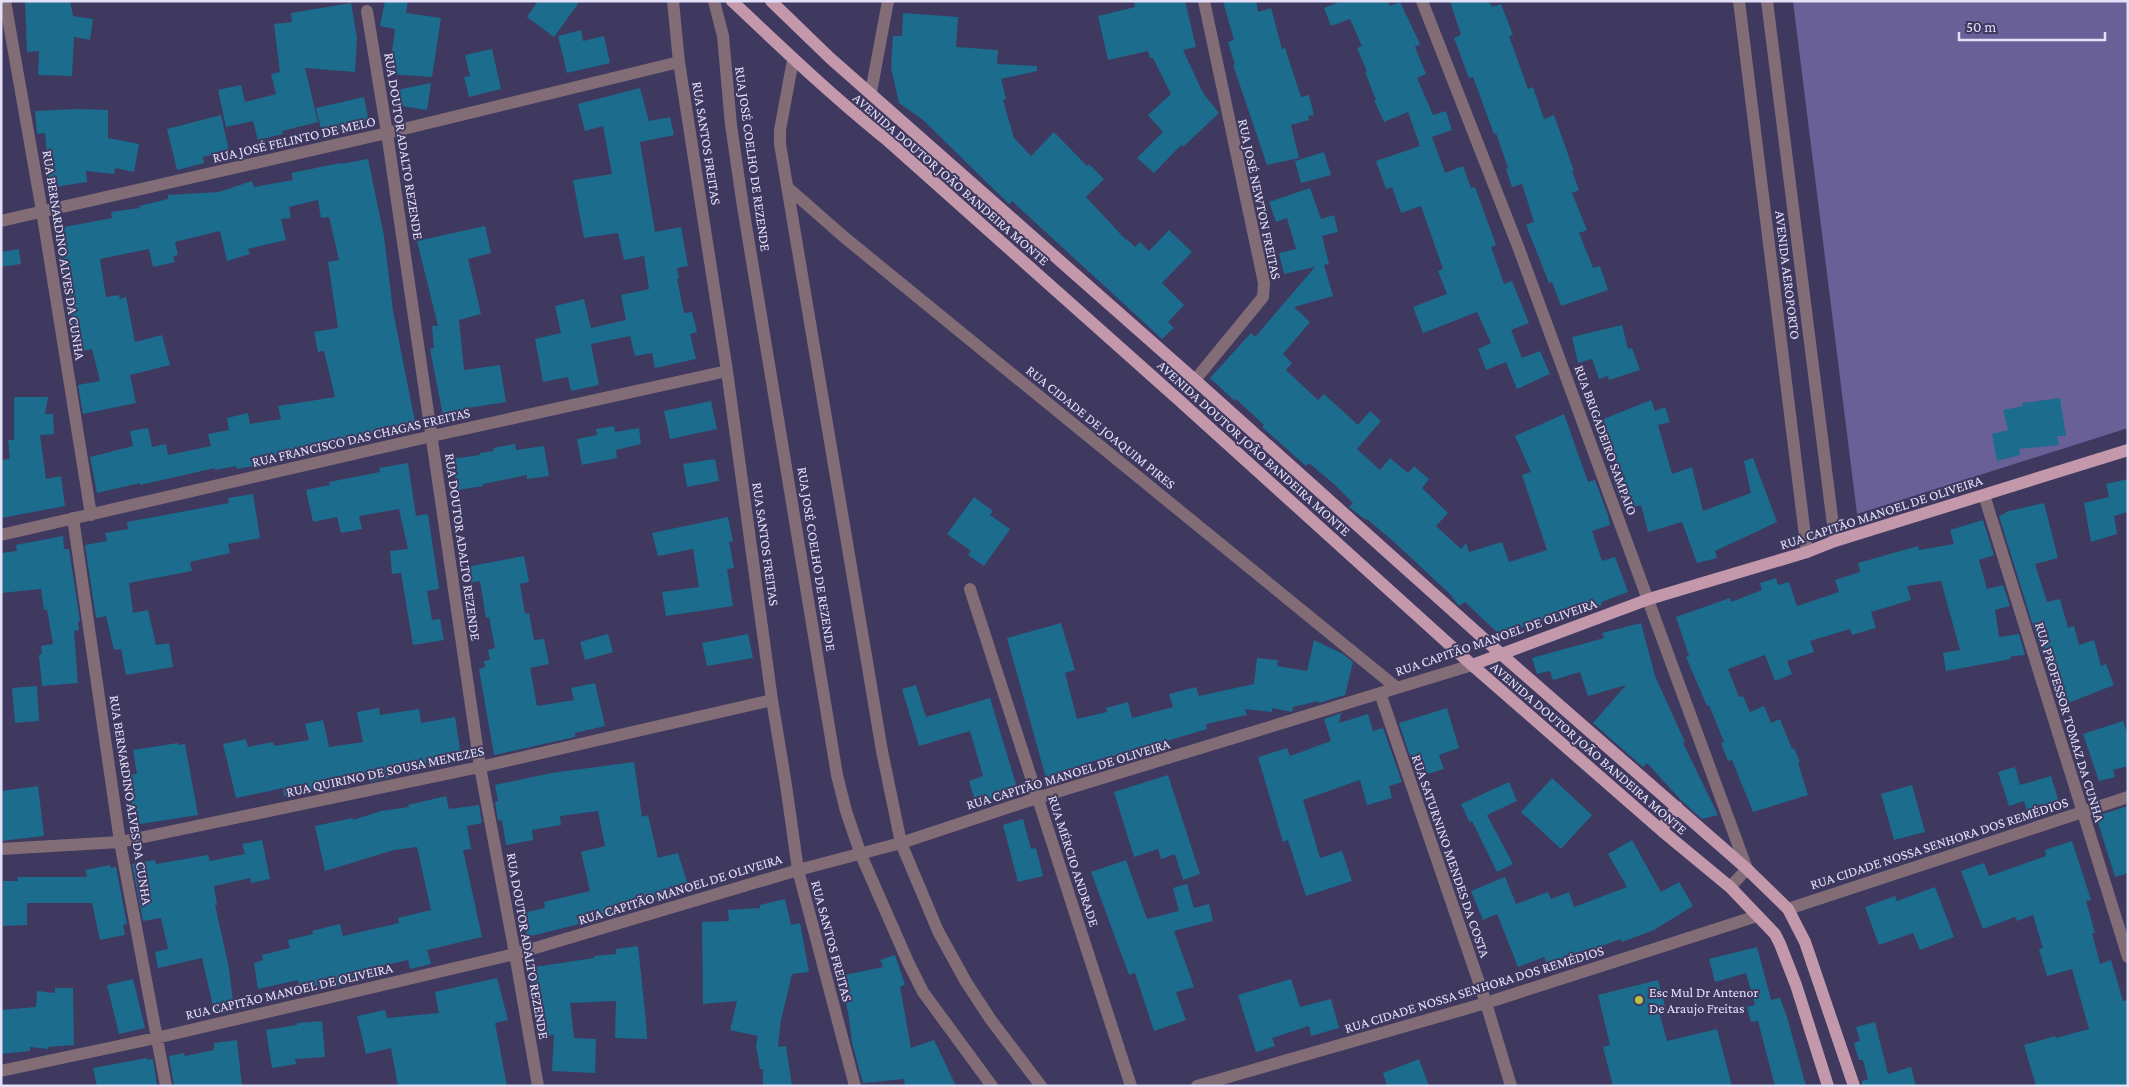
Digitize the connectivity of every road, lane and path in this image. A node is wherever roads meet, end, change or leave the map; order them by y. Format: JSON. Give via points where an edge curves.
{"nodes":[{"id":1,"x":5,"y":1,"type":"edge"},
{"id":2,"x":673,"y":1,"type":"edge"},
{"id":3,"x":714,"y":1,"type":"edge"},
{"id":4,"x":732,"y":1,"type":"edge"},
{"id":5,"x":770,"y":1,"type":"edge"},
{"id":6,"x":781,"y":1,"type":"edge"},
{"id":7,"x":888,"y":1,"type":"edge"},
{"id":8,"x":1204,"y":1,"type":"edge"},
{"id":9,"x":1422,"y":1,"type":"edge"},
{"id":10,"x":1739,"y":1,"type":"edge"},
{"id":11,"x":1766,"y":1,"type":"edge"},
{"id":12,"x":367,"y":11,"type":"dead end"},
{"id":13,"x":786,"y":17,"type":"junction"},
{"id":14,"x":793,"y":60,"type":"junction"},
{"id":15,"x":679,"y":62,"type":"junction"},
{"id":16,"x":871,"y":92,"type":"junction"},
{"id":17,"x":387,"y":133,"type":"junction"},
{"id":18,"x":787,"y":188,"type":"junction"},
{"id":19,"x":42,"y":211,"type":"junction"},
{"id":20,"x":1,"y":221,"type":"edge"},
{"id":21,"x":727,"y":371,"type":"junction"},
{"id":22,"x":1195,"y":380,"type":"junction"},
{"id":23,"x":432,"y":436,"type":"junction"},
{"id":24,"x":2128,"y":450,"type":"edge"},
{"id":25,"x":1984,"y":495,"type":"junction"},
{"id":26,"x":91,"y":515,"type":"junction"},
{"id":27,"x":73,"y":518,"type":"junction"},
{"id":28,"x":1,"y":535,"type":"edge"},
{"id":29,"x":1834,"y":541,"type":"junction"},
{"id":30,"x":1807,"y":552,"type":"junction"},
{"id":31,"x":970,"y":589,"type":"dead end"},
{"id":32,"x":1649,"y":599,"type":"junction"},
{"id":33,"x":1501,"y":654,"type":"junction"},
{"id":34,"x":1472,"y":665,"type":"junction"},
{"id":35,"x":1397,"y":688,"type":"junction"},
{"id":36,"x":1380,"y":693,"type":"junction"},
{"id":37,"x":772,"y":700,"type":"junction"},
{"id":38,"x":480,"y":767,"type":"junction"},
{"id":39,"x":1037,"y":798,"type":"junction"},
{"id":40,"x":2128,"y":798,"type":"edge"},
{"id":41,"x":1676,"y":808,"type":"junction"},
{"id":42,"x":2082,"y":812,"type":"junction"},
{"id":43,"x":1661,"y":830,"type":"junction"},
{"id":44,"x":120,"y":842,"type":"junction"},
{"id":45,"x":901,"y":843,"type":"junction"},
{"id":46,"x":1,"y":849,"type":"edge"},
{"id":47,"x":861,"y":855,"type":"junction"},
{"id":48,"x":1747,"y":869,"type":"junction"},
{"id":49,"x":798,"y":870,"type":"junction"},
{"id":50,"x":1730,"y":888,"type":"junction"},
{"id":51,"x":1788,"y":909,"type":"junction"},
{"id":52,"x":1757,"y":916,"type":"junction"},
{"id":53,"x":515,"y":954,"type":"junction"},
{"id":54,"x":2128,"y":957,"type":"edge"},
{"id":55,"x":1817,"y":976,"type":"junction"},
{"id":56,"x":1796,"y":985,"type":"junction"},
{"id":57,"x":1486,"y":1003,"type":"junction"},
{"id":58,"x":156,"y":1038,"type":"junction"},
{"id":59,"x":1,"y":1071,"type":"edge"},
{"id":60,"x":166,"y":1086,"type":"edge"},
{"id":61,"x":538,"y":1086,"type":"edge"},
{"id":62,"x":855,"y":1086,"type":"edge"},
{"id":63,"x":992,"y":1086,"type":"edge"},
{"id":64,"x":1041,"y":1086,"type":"edge"},
{"id":65,"x":1132,"y":1086,"type":"edge"},
{"id":66,"x":1197,"y":1086,"type":"edge"},
{"id":67,"x":1511,"y":1086,"type":"edge"},
{"id":68,"x":1828,"y":1086,"type":"edge"},
{"id":69,"x":1854,"y":1086,"type":"edge"}],
"edges":[{"from":1,"to":19,"type":"street","name":"RUA BERNARDINO ALVES DA CUNHA"},
{"from":2,"to":15,"type":"street","name":"RUA SANTOS FREITAS"},
{"from":3,"to":47,"type":"street","name":"RUA JOSÉ COELHO DE REZENDE","via":[[722,36],[743,207],[837,775]]},
{"from":4,"to":14,"type":"main road","name":"AVENIDA DOUTOR JOÃO BANDEIRA MONTE"},
{"from":5,"to":13,"type":"main road","name":"AVENIDA DOUTOR JOÃO BANDEIRA MONTE"},
{"from":6,"to":13,"type":"street"},
{"from":7,"to":16,"type":"street"},
{"from":8,"to":22,"type":"street","name":"RUA JOSÉ NEWTON FREITAS","via":[[1264,292],[1259,304]]},
{"from":9,"to":32,"type":"street","name":"RUA BRIGADEIRO SAMPAIO"},
{"from":10,"to":30,"type":"street","name":"AVENIDA AEROPORTO"},
{"from":11,"to":29,"type":"street","name":"AVENIDA AEROPORTO"},
{"from":12,"to":17,"type":"street","name":"RUA DOUTOR ADALTO REZENDE"},
{"from":13,"to":16,"type":"main road","name":"AVENIDA DOUTOR JOÃO BANDEIRA MONTE"},
{"from":14,"to":18,"type":"street","name":"RUA JOSÉ COELHO DE REZENDE","via":[[780,130]]},
{"from":14,"to":34,"type":"main road","name":"AVENIDA DOUTOR JOÃO BANDEIRA MONTE","via":[[1158,381]]},
{"from":15,"to":17,"type":"street","name":"RUA JOSÉ FELINTO DE MELO"},
{"from":15,"to":21,"type":"street","name":"RUA SANTOS FREITAS"},
{"from":16,"to":22,"type":"main road","name":"AVENIDA DOUTOR JOÃO BANDEIRA MONTE"},
{"from":17,"to":19,"type":"street","name":"RUA JOSÉ FELINTO DE MELO"},
{"from":17,"to":23,"type":"street","name":"RUA DOUTOR ADALTO REZENDE"},
{"from":18,"to":35,"type":"street","name":"RUA CIDADE DE JOAQUIM PIRES"},
{"from":18,"to":45,"type":"street","name":"RUA JOSÉ COELHO DE REZENDE","via":[[882,751]]},
{"from":19,"to":20,"type":"street","name":"RUA JOSÉ FELINTO DE MELO"},
{"from":19,"to":26,"type":"street","name":"RUA BERNARDINO ALVES DA CUNHA"},
{"from":21,"to":23,"type":"street","name":"RUA FRANCISCO DAS CHAGAS FREITAS"},
{"from":21,"to":37,"type":"street","name":"RUA SANTOS FREITAS"},
{"from":22,"to":33,"type":"main road","name":"AVENIDA DOUTOR JOÃO BANDEIRA MONTE"},
{"from":23,"to":26,"type":"street","name":"RUA FRANCISCO DAS CHAGAS FREITAS"},
{"from":23,"to":38,"type":"street","name":"RUA DOUTOR ADALTO REZENDE"},
{"from":24,"to":25,"type":"main road","name":"RUA CAPITÃO MANOEL DE OLIVEIRA"},
{"from":25,"to":29,"type":"main road","name":"RUA CAPITÃO MANOEL DE OLIVEIRA"},
{"from":25,"to":42,"type":"street","name":"RUA PROFESSOR TOMAZ DA CUNHA"},
{"from":26,"to":27,"type":"street","name":"RUA FRANCISCO DAS CHAGAS FREITAS"},
{"from":27,"to":28,"type":"street","name":"RUA FRANCISCO DAS CHAGAS FREITAS"},
{"from":27,"to":44,"type":"street","name":"RUA BERNARDINO ALVES DA CUNHA"},
{"from":29,"to":30,"type":"main road","name":"RUA CAPITÃO MANOEL DE OLIVEIRA"},
{"from":30,"to":32,"type":"main road","name":"RUA CAPITÃO MANOEL DE OLIVEIRA"},
{"from":31,"to":39,"type":"street","name":"RUA MÉRCIO ANDRADE"},
{"from":32,"to":33,"type":"main road","name":"RUA CAPITÃO MANOEL DE OLIVEIRA"},
{"from":32,"to":48,"type":"street","name":"RUA BRIGADEIRO SAMPAIO"},
{"from":33,"to":34,"type":"main road","name":"RUA CAPITÃO MANOEL DE OLIVEIRA"},
{"from":33,"to":41,"type":"main road","name":"AVENIDA DOUTOR JOÃO BANDEIRA MONTE"},
{"from":34,"to":35,"type":"street","name":"RUA CAPITÃO MANOEL DE OLIVEIRA"},
{"from":34,"to":43,"type":"main road","name":"AVENIDA DOUTOR JOÃO BANDEIRA MONTE"},
{"from":35,"to":36,"type":"street","name":"RUA CAPITÃO MANOEL DE OLIVEIRA"},
{"from":36,"to":39,"type":"street","name":"RUA CAPITÃO MANOEL DE OLIVEIRA"},
{"from":36,"to":57,"type":"street","name":"RUA SATURNINO MENDES DA COSTA"},
{"from":37,"to":38,"type":"street","name":"RUA QUIRINO DE SOUSA MENEZES"},
{"from":37,"to":49,"type":"street","name":"RUA SANTOS FREITAS"},
{"from":38,"to":44,"type":"street","name":"RUA QUIRINO DE SOUSA MENEZES"},
{"from":38,"to":53,"type":"street","name":"RUA DOUTOR ADALTO REZENDE"},
{"from":39,"to":45,"type":"street","name":"RUA CAPITÃO MANOEL DE OLIVEIRA"},
{"from":39,"to":65,"type":"street","name":"RUA MÉRCIO ANDRADE"},
{"from":40,"to":42,"type":"street","name":"RUA CIDADE NOSSA SENHORA DOS REMÉDIOS"},
{"from":41,"to":43,"type":"main road"},
{"from":41,"to":48,"type":"main road","name":"AVENIDA DOUTOR JOÃO BANDEIRA MONTE"},
{"from":42,"to":51,"type":"street","name":"RUA CIDADE NOSSA SENHORA DOS REMÉDIOS"},
{"from":42,"to":54,"type":"street","name":"RUA PROFESSOR TOMAZ DA CUNHA"},
{"from":43,"to":50,"type":"main road","name":"AVENIDA DOUTOR JOÃO BANDEIRA MONTE"},
{"from":44,"to":46,"type":"street","name":"RUA QUIRINO DE SOUSA MENEZES"},
{"from":44,"to":58,"type":"street","name":"RUA BERNARDINO ALVES DA CUNHA"},
{"from":45,"to":47,"type":"street","name":"RUA CAPITÃO MANOEL DE OLIVEIRA"},
{"from":45,"to":64,"type":"street","name":"RUA JOSÉ COELHO DE REZENDE","via":[[926,904],[966,982]]},
{"from":47,"to":49,"type":"street","name":"RUA CAPITÃO MANOEL DE OLIVEIRA"},
{"from":47,"to":63,"type":"street","name":"RUA JOSÉ COELHO DE REZENDE","via":[[923,992]]},
{"from":48,"to":50,"type":"street"},
{"from":48,"to":51,"type":"main road","name":"AVENIDA DOUTOR JOÃO BANDEIRA MONTE"},
{"from":49,"to":53,"type":"street","name":"RUA CAPITÃO MANOEL DE OLIVEIRA"},
{"from":49,"to":62,"type":"street","name":"RUA SANTOS FREITAS"},
{"from":50,"to":52,"type":"main road","name":"AVENIDA DOUTOR JOÃO BANDEIRA MONTE"},
{"from":51,"to":55,"type":"main road","name":"AVENIDA DOUTOR JOÃO BANDEIRA MONTE"},
{"from":52,"to":56,"type":"main road","name":"AVENIDA DOUTOR JOÃO BANDEIRA MONTE","via":[[1775,934]]},
{"from":52,"to":57,"type":"street","name":"RUA CIDADE NOSSA SENHORA DOS REMÉDIOS"},
{"from":53,"to":58,"type":"street","name":"RUA CAPITÃO MANOEL DE OLIVEIRA"},
{"from":53,"to":61,"type":"street","name":"RUA DOUTOR ADALTO REZENDE"},
{"from":55,"to":56,"type":"main road"},
{"from":55,"to":69,"type":"main road","name":"AVENIDA DOUTOR JOÃO BANDEIRA MONTE"},
{"from":56,"to":68,"type":"main road","name":"AVENIDA DOUTOR JOÃO BANDEIRA MONTE"},
{"from":57,"to":66,"type":"street","name":"RUA CIDADE NOSSA SENHORA DOS REMÉDIOS"},
{"from":57,"to":67,"type":"street","name":"RUA SATURNINO MENDES DA COSTA"},
{"from":58,"to":59,"type":"street","name":"RUA CAPITÃO MANOEL DE OLIVEIRA"},
{"from":58,"to":60,"type":"street","name":"RUA BERNARDINO ALVES DA CUNHA"}]}
